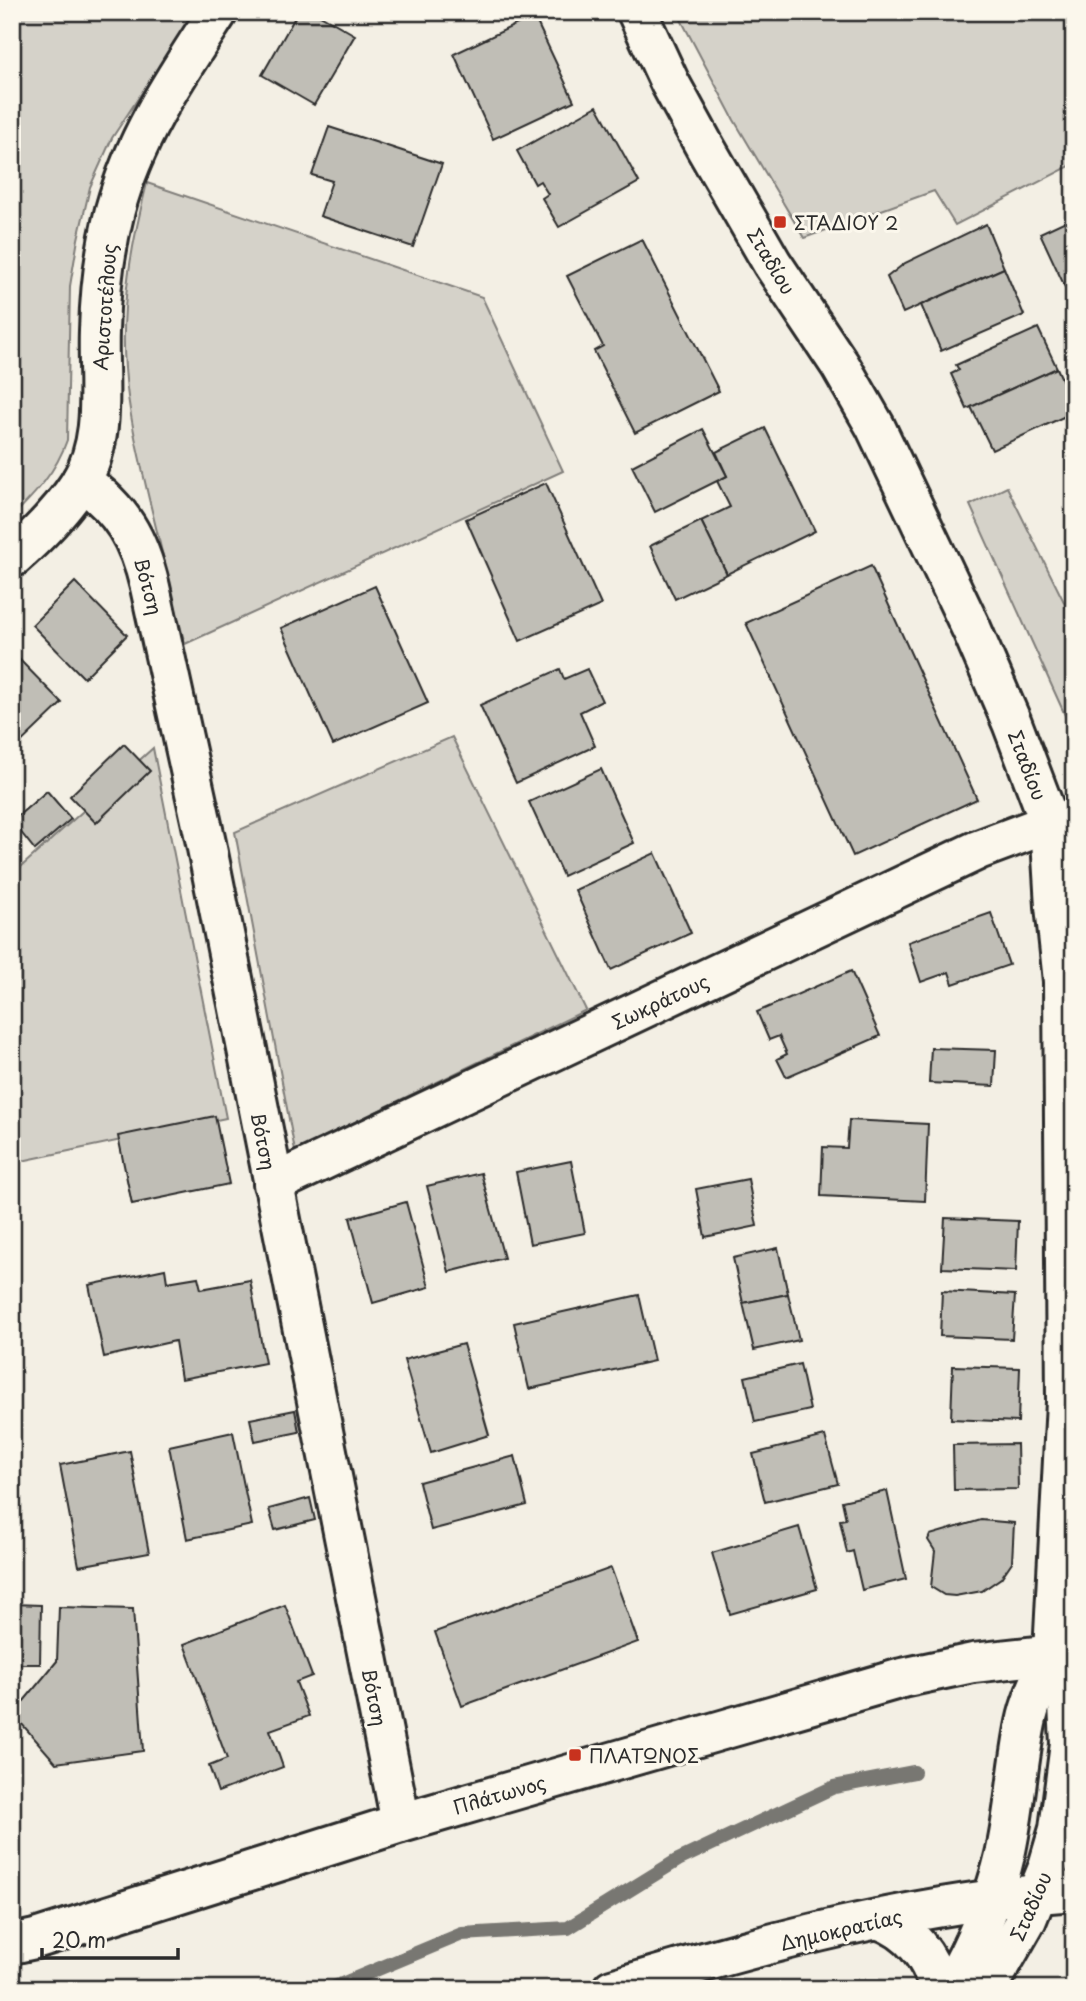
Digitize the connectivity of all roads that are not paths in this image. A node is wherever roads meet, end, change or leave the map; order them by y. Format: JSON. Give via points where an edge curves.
{"nodes":[{"id":1,"x":218,"y":12,"type":"edge"},
{"id":2,"x":637,"y":12,"type":"edge"},
{"id":3,"x":81,"y":481,"type":"junction"},
{"id":4,"x":12,"y":558,"type":"edge"},
{"id":5,"x":1050,"y":823,"type":"junction"},
{"id":6,"x":272,"y":1184,"type":"junction"},
{"id":7,"x":1063,"y":1653,"type":"edge"},
{"id":8,"x":401,"y":1823,"type":"junction"},
{"id":9,"x":1056,"y":1893,"type":"edge"},
{"id":10,"x":992,"y":1899,"type":"junction"},
{"id":11,"x":878,"y":1919,"type":"junction"},
{"id":12,"x":12,"y":1944,"type":"edge"},
{"id":13,"x":612,"y":1989,"type":"edge"},
{"id":14,"x":940,"y":1989,"type":"edge"},
{"id":15,"x":950,"y":1989,"type":"edge"},
{"id":16,"x":987,"y":1989,"type":"edge"}],
"edges":[{"from":1,"to":3,"type":"street","name":"Αριστοτέλους","via":[[147,127],[116,210],[102,289],[98,427]]},
{"from":2,"to":5,"type":"street","name":"Σταδίου","via":[[712,159],[875,426],[972,629]]},
{"from":3,"to":4,"type":"street","name":"Αριστοτέλους"},
{"from":3,"to":6,"type":"street","name":"Βότση","via":[[119,513],[146,569],[204,830]]},
{"from":5,"to":6,"type":"street","name":"Σωκράτους","via":[[978,850]]},
{"from":5,"to":7,"type":"street","name":"Σταδίου","via":[[1063,981]]},
{"from":6,"to":8,"type":"street","name":"Βότση"},
{"from":7,"to":8,"type":"street","name":"Πλάτωνος","via":[[973,1663],[901,1678]]},
{"from":7,"to":9,"type":"street","name":"Σταδίου","via":[[1070,1744]]},
{"from":7,"to":10,"type":"street","name":"Σταδίου","via":[[1029,1710],[1008,1843]]},
{"from":8,"to":12,"type":"street","name":"Πλάτωνος"},
{"from":9,"to":10,"type":"street","name":"Δημοκρατίας"},
{"from":9,"to":16,"type":"street","name":"Σταδίου"},
{"from":10,"to":11,"type":"street","name":"Δημοκρατίας"},
{"from":10,"to":15,"type":"street","name":"Σταδίου"},
{"from":11,"to":13,"type":"street","name":"Δημοκρατίας"},
{"from":11,"to":14,"type":"street","via":[[914,1940]]}]}
